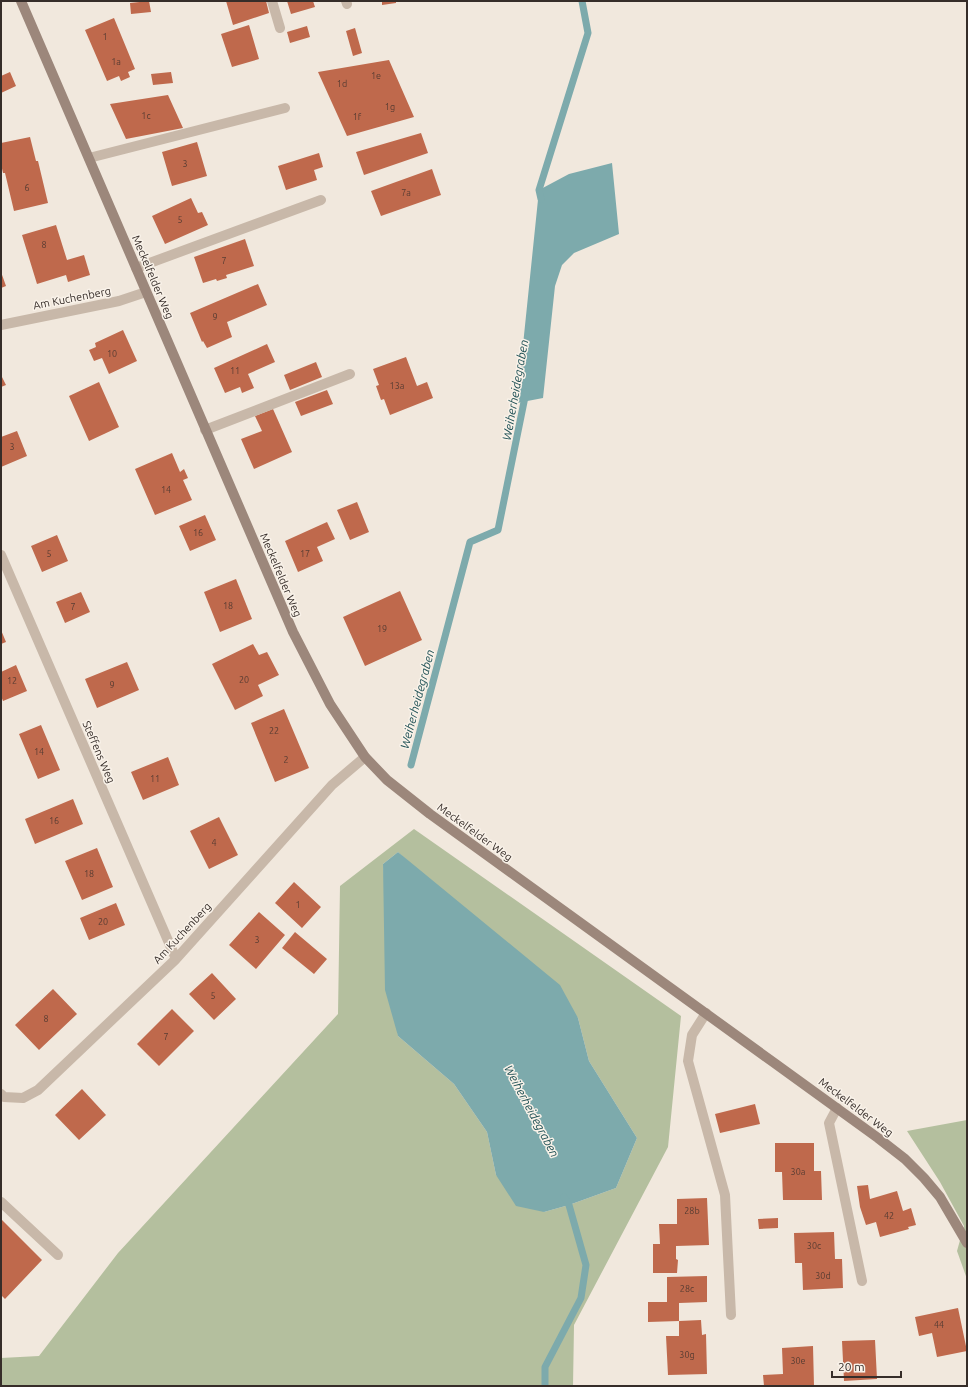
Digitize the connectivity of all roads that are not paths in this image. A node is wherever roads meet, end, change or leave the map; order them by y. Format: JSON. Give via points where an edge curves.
{"nodes":[{"id":1,"x":21,"y":1,"type":"edge"},
{"id":2,"x":272,"y":1,"type":"edge"},
{"id":3,"x":280,"y":28,"type":"dead end"},
{"id":4,"x":285,"y":108,"type":"dead end"},
{"id":5,"x":89,"y":158,"type":"junction"},
{"id":6,"x":322,"y":200,"type":"dead end"},
{"id":7,"x":136,"y":268,"type":"junction"},
{"id":8,"x":146,"y":292,"type":"junction"},
{"id":9,"x":1,"y":325,"type":"edge"},
{"id":10,"x":350,"y":374,"type":"dead end"},
{"id":11,"x":205,"y":430,"type":"junction"},
{"id":12,"x":1,"y":555,"type":"edge"},
{"id":13,"x":365,"y":757,"type":"junction"},
{"id":14,"x":176,"y":959,"type":"junction"},
{"id":15,"x":706,"y":1014,"type":"junction"},
{"id":16,"x":1,"y":1094,"type":"edge"},
{"id":17,"x":837,"y":1108,"type":"junction"},
{"id":18,"x":1,"y":1202,"type":"edge"},
{"id":19,"x":967,"y":1243,"type":"edge"},
{"id":20,"x":58,"y":1255,"type":"dead end"},
{"id":21,"x":862,"y":1281,"type":"dead end"},
{"id":22,"x":732,"y":1315,"type":"dead end"}],
"edges":[{"from":1,"to":5,"type":"main road","name":"Meckelfelder Weg"},
{"from":2,"to":3,"type":"street"},
{"from":4,"to":5,"type":"street"},
{"from":5,"to":7,"type":"main road","name":"Meckelfelder Weg"},
{"from":6,"to":7,"type":"street"},
{"from":7,"to":8,"type":"main road","name":"Meckelfelder Weg"},
{"from":8,"to":9,"type":"street","name":"Am Kuchenberg","via":[[119,301]]},
{"from":8,"to":11,"type":"main road","name":"Meckelfelder Weg"},
{"from":10,"to":11,"type":"street"},
{"from":11,"to":13,"type":"main road","name":"Meckelfelder Weg","via":[[304,655],[330,704]]},
{"from":12,"to":14,"type":"street","name":"Steffens Weg"},
{"from":13,"to":14,"type":"street","name":"Am Kuchenberg","via":[[332,785]]},
{"from":13,"to":15,"type":"main road","name":"Meckelfelder Weg","via":[[387,780],[430,814]]},
{"from":14,"to":16,"type":"street","name":"Am Kuchenberg","via":[[38,1090],[23,1098],[4,1097]]},
{"from":15,"to":17,"type":"main road","name":"Meckelfelder Weg"},
{"from":15,"to":22,"type":"street","via":[[692,1035],[688,1061],[725,1195]]},
{"from":17,"to":19,"type":"main road","name":"Meckelfelder Weg","via":[[905,1159],[924,1178],[940,1197]]},
{"from":17,"to":21,"type":"street","via":[[829,1123]]},
{"from":18,"to":20,"type":"street"}]}
